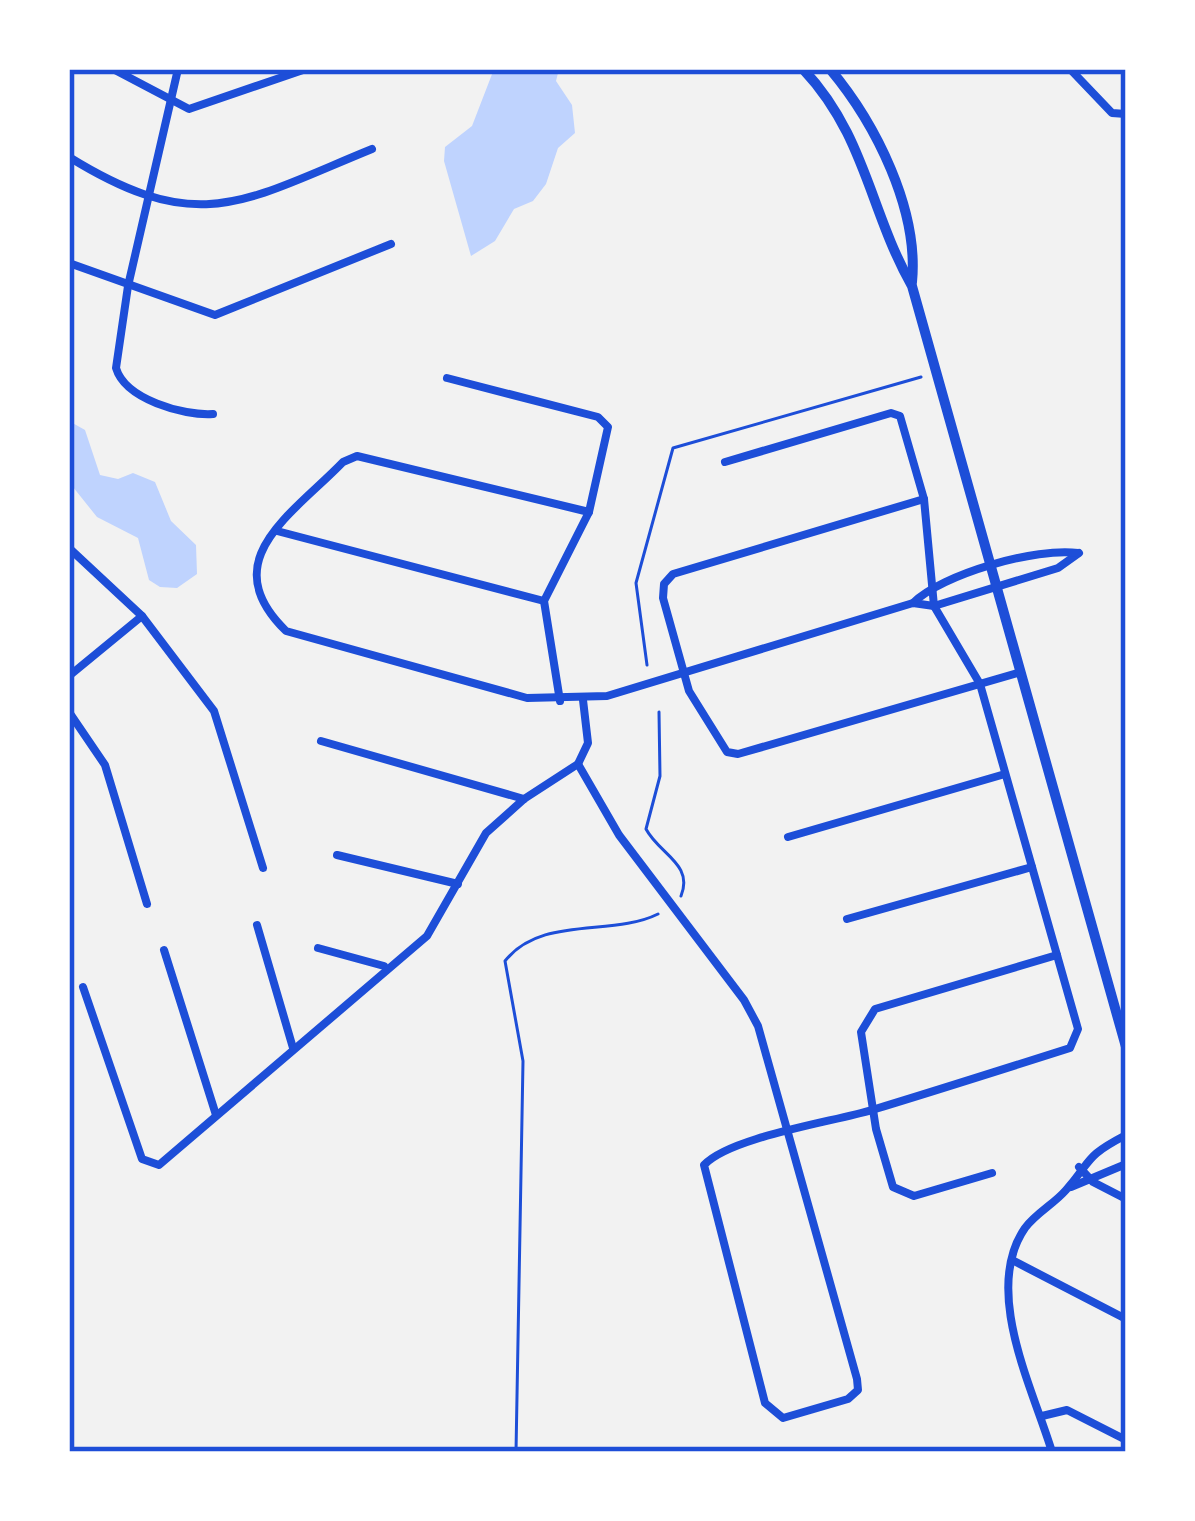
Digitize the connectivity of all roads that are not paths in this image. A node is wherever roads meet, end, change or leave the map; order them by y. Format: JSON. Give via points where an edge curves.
{"nodes":[{"id":1,"x":112,"y":69,"type":"edge"},
{"id":2,"x":178,"y":69,"type":"edge"},
{"id":3,"x":306,"y":69,"type":"edge"},
{"id":4,"x":802,"y":69,"type":"edge"},
{"id":5,"x":830,"y":69,"type":"edge"},
{"id":6,"x":1070,"y":69,"type":"edge"},
{"id":7,"x":171,"y":99,"type":"junction"},
{"id":8,"x":1126,"y":114,"type":"edge"},
{"id":9,"x":372,"y":149,"type":"dead end"},
{"id":10,"x":69,"y":158,"type":"edge"},
{"id":11,"x":148,"y":194,"type":"junction"},
{"id":12,"x":391,"y":244,"type":"dead end"},
{"id":13,"x":69,"y":263,"type":"edge"},
{"id":14,"x":128,"y":286,"type":"junction"},
{"id":15,"x":912,"y":286,"type":"junction"},
{"id":16,"x":447,"y":378,"type":"dead end"},
{"id":17,"x":213,"y":414,"type":"dead end"},
{"id":18,"x":725,"y":461,"type":"dead end"},
{"id":19,"x":924,"y":500,"type":"junction"},
{"id":20,"x":590,"y":512,"type":"junction"},
{"id":21,"x":277,"y":530,"type":"junction"},
{"id":22,"x":69,"y":548,"type":"edge"},
{"id":23,"x":990,"y":568,"type":"junction"},
{"id":24,"x":929,"y":587,"type":"junction"},
{"id":25,"x":995,"y":587,"type":"junction"},
{"id":26,"x":544,"y":601,"type":"junction"},
{"id":27,"x":913,"y":603,"type":"junction"},
{"id":28,"x":934,"y":606,"type":"junction"},
{"id":29,"x":142,"y":616,"type":"junction"},
{"id":30,"x":1021,"y":672,"type":"junction"},
{"id":31,"x":684,"y":673,"type":"junction"},
{"id":32,"x":69,"y":676,"type":"edge"},
{"id":33,"x":980,"y":684,"type":"junction"},
{"id":34,"x":583,"y":700,"type":"junction"},
{"id":35,"x":560,"y":701,"type":"junction"},
{"id":36,"x":69,"y":712,"type":"edge"},
{"id":37,"x":321,"y":741,"type":"dead end"},
{"id":38,"x":578,"y":764,"type":"junction"},
{"id":39,"x":1005,"y":774,"type":"junction"},
{"id":40,"x":524,"y":799,"type":"junction"},
{"id":41,"x":788,"y":838,"type":"dead end"},
{"id":42,"x":337,"y":855,"type":"dead end"},
{"id":43,"x":1032,"y":867,"type":"junction"},
{"id":44,"x":262,"y":868,"type":"dead end"},
{"id":45,"x":458,"y":884,"type":"junction"},
{"id":46,"x":147,"y":904,"type":"dead end"},
{"id":47,"x":847,"y":919,"type":"dead end"},
{"id":48,"x":257,"y":925,"type":"dead end"},
{"id":49,"x":319,"y":948,"type":"dead end"},
{"id":50,"x":164,"y":950,"type":"dead end"},
{"id":51,"x":1057,"y":955,"type":"junction"},
{"id":52,"x":385,"y":967,"type":"junction"},
{"id":53,"x":83,"y":987,"type":"dead end"},
{"id":54,"x":1126,"y":1047,"type":"edge"},
{"id":55,"x":293,"y":1048,"type":"junction"},
{"id":56,"x":874,"y":1109,"type":"junction"},
{"id":57,"x":217,"y":1115,"type":"junction"},
{"id":58,"x":788,"y":1134,"type":"junction"},
{"id":59,"x":1126,"y":1135,"type":"edge"},
{"id":60,"x":1126,"y":1164,"type":"edge"},
{"id":61,"x":1079,"y":1167,"type":"junction"},
{"id":62,"x":992,"y":1173,"type":"dead end"},
{"id":63,"x":1093,"y":1182,"type":"junction"},
{"id":64,"x":1069,"y":1187,"type":"junction"},
{"id":65,"x":1126,"y":1198,"type":"edge"},
{"id":66,"x":1012,"y":1260,"type":"junction"},
{"id":67,"x":1126,"y":1319,"type":"edge"},
{"id":68,"x":1042,"y":1417,"type":"junction"},
{"id":69,"x":1126,"y":1440,"type":"edge"},
{"id":70,"x":1052,"y":1452,"type":"edge"}],
"edges":[{"from":1,"to":7,"type":"street"},
{"from":2,"to":7,"type":"street"},
{"from":3,"to":7,"type":"street","via":[[189,109]]},
{"from":4,"to":15,"type":"street","via":[[863,159]]},
{"from":5,"to":15,"type":"street","via":[[882,151],[915,252]]},
{"from":6,"to":8,"type":"street","via":[[1112,113]]},
{"from":7,"to":11,"type":"street"},
{"from":9,"to":11,"type":"street","via":[[231,206],[181,205]]},
{"from":10,"to":11,"type":"street"},
{"from":11,"to":14,"type":"street"},
{"from":12,"to":14,"type":"street","via":[[215,315]]},
{"from":13,"to":14,"type":"street"},
{"from":14,"to":17,"type":"street","via":[[120,384],[193,415]]},
{"from":15,"to":23,"type":"street"},
{"from":16,"to":20,"type":"street","via":[[598,417],[608,427]]},
{"from":18,"to":19,"type":"street","via":[[891,412],[901,416]]},
{"from":19,"to":24,"type":"street"},
{"from":19,"to":31,"type":"street","via":[[674,574],[663,598]]},
{"from":20,"to":21,"type":"street","via":[[358,456]]},
{"from":20,"to":26,"type":"street"},
{"from":21,"to":26,"type":"street"},
{"from":21,"to":35,"type":"street","via":[[254,560],[254,578],[286,631]]},
{"from":22,"to":29,"type":"street"},
{"from":23,"to":24,"type":"street"},
{"from":23,"to":25,"type":"street"},
{"from":23,"to":25,"type":"street","via":[[1052,549],[1079,553],[1058,568]]},
{"from":24,"to":27,"type":"street"},
{"from":24,"to":28,"type":"street"},
{"from":25,"to":28,"type":"street"},
{"from":25,"to":30,"type":"street"},
{"from":26,"to":35,"type":"street"},
{"from":27,"to":28,"type":"street"},
{"from":27,"to":31,"type":"street"},
{"from":28,"to":33,"type":"street"},
{"from":29,"to":32,"type":"street"},
{"from":29,"to":44,"type":"street","via":[[214,711]]},
{"from":30,"to":33,"type":"street"},
{"from":30,"to":54,"type":"street"},
{"from":31,"to":33,"type":"street","via":[[727,752],[738,754]]},
{"from":31,"to":34,"type":"street"},
{"from":33,"to":39,"type":"street"},
{"from":34,"to":35,"type":"street"},
{"from":34,"to":38,"type":"street","via":[[588,743]]},
{"from":36,"to":46,"type":"street","via":[[105,765]]},
{"from":37,"to":40,"type":"street"},
{"from":38,"to":40,"type":"street"},
{"from":38,"to":58,"type":"street","via":[[619,835],[744,1000]]},
{"from":39,"to":41,"type":"street"},
{"from":39,"to":43,"type":"street"},
{"from":40,"to":45,"type":"street","via":[[486,833]]},
{"from":42,"to":45,"type":"street"},
{"from":43,"to":47,"type":"street"},
{"from":43,"to":51,"type":"street"},
{"from":45,"to":52,"type":"street","via":[[427,936]]},
{"from":48,"to":55,"type":"street"},
{"from":49,"to":52,"type":"street"},
{"from":50,"to":57,"type":"street"},
{"from":51,"to":56,"type":"street","via":[[864,1019]]},
{"from":51,"to":56,"type":"street","via":[[1078,1041],[1070,1048]]},
{"from":52,"to":55,"type":"street"},
{"from":53,"to":57,"type":"street","via":[[142,1159],[159,1166]]},
{"from":55,"to":57,"type":"street"},
{"from":56,"to":58,"type":"street"},
{"from":56,"to":62,"type":"street","via":[[902,1196]]},
{"from":58,"to":58,"type":"street","via":[[858,1390],[783,1418],[765,1403],[703,1175],[714,1155]]},
{"from":59,"to":61,"type":"street"},
{"from":60,"to":63,"type":"street"},
{"from":61,"to":63,"type":"street"},
{"from":61,"to":64,"type":"street"},
{"from":63,"to":64,"type":"street"},
{"from":63,"to":65,"type":"street"},
{"from":64,"to":66,"type":"street","via":[[1025,1228]]},
{"from":66,"to":67,"type":"street"},
{"from":66,"to":68,"type":"street","via":[[1007,1298]]},
{"from":68,"to":69,"type":"street","via":[[1066,1410]]},
{"from":68,"to":70,"type":"street"}]}
